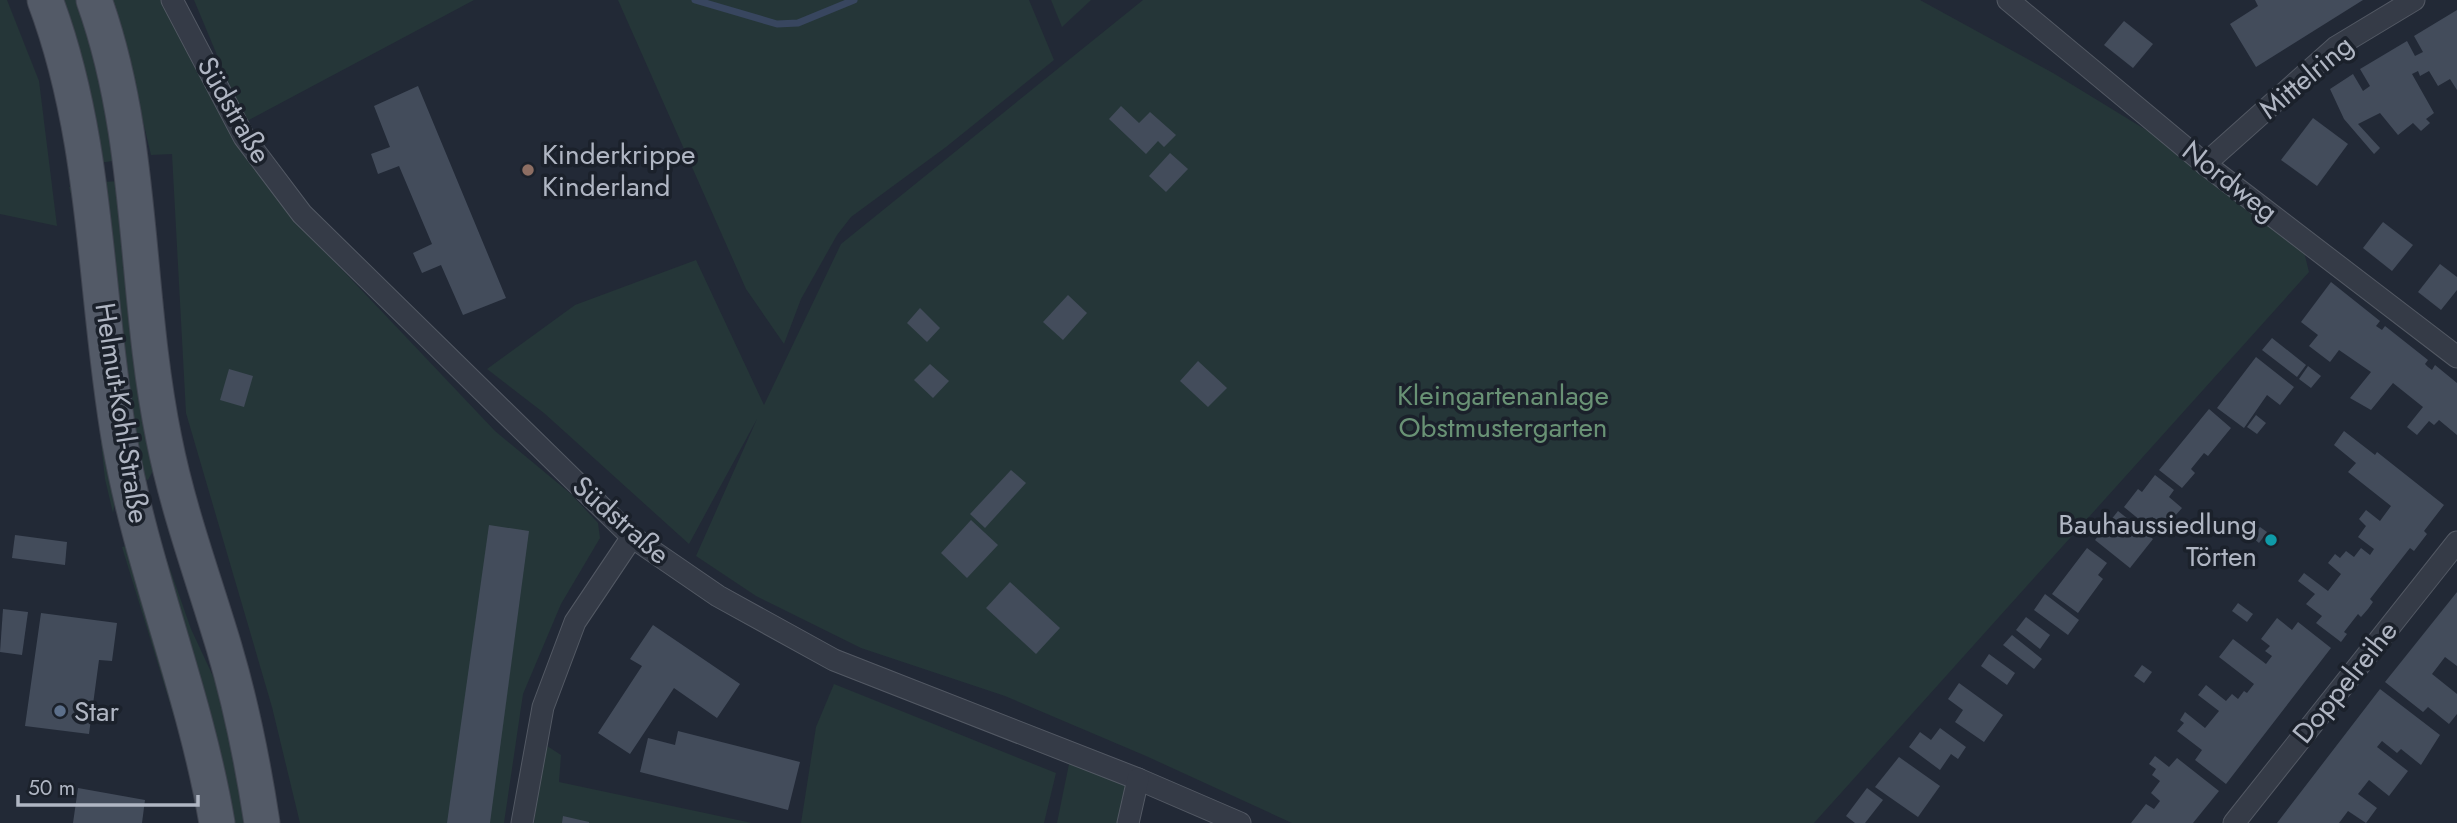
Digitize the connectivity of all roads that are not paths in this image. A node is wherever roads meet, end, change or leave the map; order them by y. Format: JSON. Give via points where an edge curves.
{"nodes":[{"id":1,"x":45,"y":0,"type":"edge"},
{"id":2,"x":94,"y":0,"type":"edge"},
{"id":3,"x":172,"y":0,"type":"edge"},
{"id":4,"x":2008,"y":0,"type":"edge"},
{"id":5,"x":2414,"y":0,"type":"edge"},
{"id":6,"x":2205,"y":164,"type":"junction"},
{"id":7,"x":2457,"y":357,"type":"edge"},
{"id":8,"x":632,"y":537,"type":"junction"},
{"id":9,"x":2457,"y":542,"type":"edge"},
{"id":10,"x":1138,"y":779,"type":"junction"},
{"id":11,"x":217,"y":823,"type":"edge"},
{"id":12,"x":262,"y":823,"type":"edge"},
{"id":13,"x":522,"y":823,"type":"edge"},
{"id":14,"x":1128,"y":823,"type":"edge"},
{"id":15,"x":1240,"y":823,"type":"edge"},
{"id":16,"x":2234,"y":823,"type":"edge"}],
"edges":[{"from":1,"to":11,"type":"main road","name":"Helmut-Kohl-Straße","via":[[77,106],[89,174],[123,457],[146,555],[192,705]]},
{"from":2,"to":12,"type":"main road","name":"Helmut-Kohl-Straße","via":[[134,168],[163,436],[179,509],[240,708]]},
{"from":3,"to":8,"type":"street","name":"Südstraße","via":[[244,138],[302,214]]},
{"from":4,"to":6,"type":"street","name":"Nordweg"},
{"from":5,"to":6,"type":"street","name":"Mittelring","via":[[2336,47]]},
{"from":6,"to":7,"type":"street","name":"Nordweg"},
{"from":8,"to":10,"type":"street","name":"Südstraße","via":[[718,596],[834,660]]},
{"from":8,"to":13,"type":"street","via":[[575,622],[543,707]]},
{"from":9,"to":16,"type":"street","name":"Doppelreihe"},
{"from":10,"to":14,"type":"street"},
{"from":10,"to":15,"type":"street","name":"Südstraße"}]}
